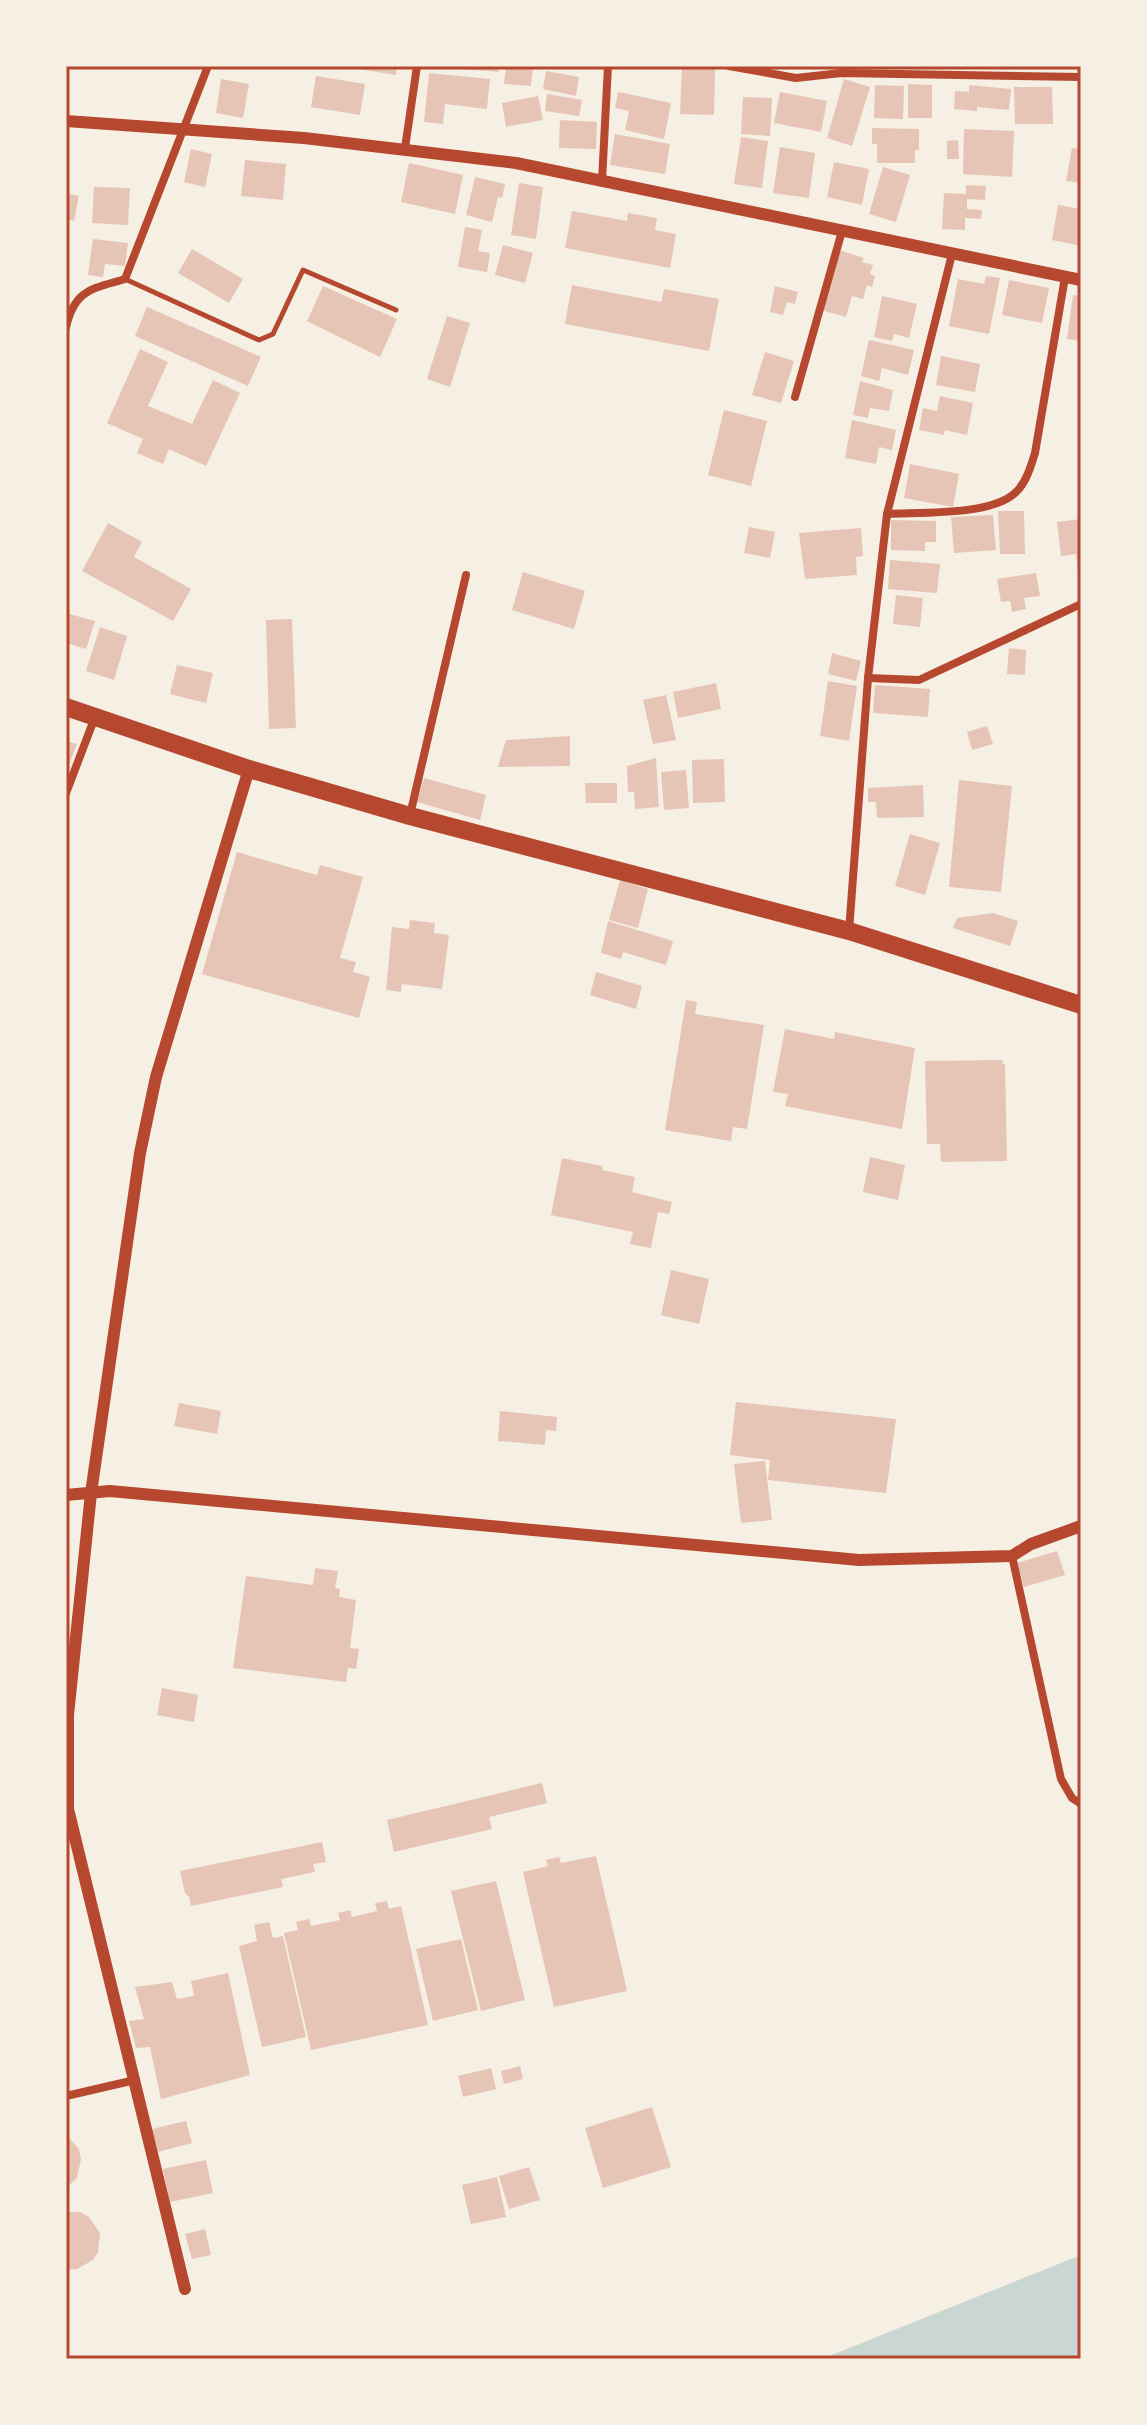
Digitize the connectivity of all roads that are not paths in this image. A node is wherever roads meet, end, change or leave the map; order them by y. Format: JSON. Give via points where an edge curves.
{"nodes":[{"id":1,"x":208,"y":66,"type":"edge"},
{"id":2,"x":417,"y":66,"type":"edge"},
{"id":3,"x":608,"y":66,"type":"edge"},
{"id":4,"x":729,"y":66,"type":"edge"},
{"id":5,"x":1081,"y":77,"type":"edge"},
{"id":6,"x":66,"y":121,"type":"edge"},
{"id":7,"x":182,"y":129,"type":"junction"},
{"id":8,"x":405,"y":148,"type":"junction"},
{"id":9,"x":602,"y":181,"type":"junction"},
{"id":10,"x":842,"y":231,"type":"junction"},
{"id":11,"x":952,"y":254,"type":"junction"},
{"id":12,"x":1065,"y":277,"type":"junction"},
{"id":13,"x":125,"y":279,"type":"junction"},
{"id":14,"x":1081,"y":280,"type":"edge"},
{"id":15,"x":396,"y":310,"type":"dead end"},
{"id":16,"x":66,"y":327,"type":"edge"},
{"id":17,"x":795,"y":397,"type":"dead end"},
{"id":18,"x":887,"y":514,"type":"junction"},
{"id":19,"x":466,"y":575,"type":"dead end"},
{"id":20,"x":1081,"y":604,"type":"edge"},
{"id":21,"x":868,"y":678,"type":"junction"},
{"id":22,"x":66,"y":707,"type":"edge"},
{"id":23,"x":95,"y":717,"type":"junction"},
{"id":24,"x":249,"y":769,"type":"junction"},
{"id":25,"x":66,"y":793,"type":"edge"},
{"id":26,"x":410,"y":816,"type":"junction"},
{"id":27,"x":849,"y":931,"type":"junction"},
{"id":28,"x":1081,"y":1005,"type":"edge"},
{"id":29,"x":91,"y":1493,"type":"junction"},
{"id":30,"x":66,"y":1495,"type":"edge"},
{"id":31,"x":1081,"y":1526,"type":"edge"},
{"id":32,"x":1012,"y":1556,"type":"junction"},
{"id":33,"x":1081,"y":1804,"type":"edge"},
{"id":34,"x":135,"y":2080,"type":"junction"},
{"id":35,"x":66,"y":2096,"type":"edge"},
{"id":36,"x":185,"y":2289,"type":"dead end"}],
"edges":[{"from":1,"to":7,"type":"street"},
{"from":2,"to":8,"type":"street"},
{"from":3,"to":9,"type":"street"},
{"from":4,"to":5,"type":"street","via":[[796,78],[841,73]]},
{"from":6,"to":7,"type":"street"},
{"from":7,"to":8,"type":"street"},
{"from":7,"to":13,"type":"street"},
{"from":8,"to":9,"type":"street"},
{"from":9,"to":10,"type":"street"},
{"from":10,"to":11,"type":"street"},
{"from":10,"to":17,"type":"street"},
{"from":11,"to":12,"type":"street"},
{"from":11,"to":18,"type":"street"},
{"from":12,"to":14,"type":"street"},
{"from":12,"to":18,"type":"street","via":[[1035,453],[1017,492],[998,504]]},
{"from":13,"to":15,"type":"lane","via":[[259,340],[273,334],[303,270]]},
{"from":13,"to":16,"type":"street","via":[[84,292],[70,308]]},
{"from":18,"to":21,"type":"street"},
{"from":19,"to":26,"type":"street"},
{"from":20,"to":21,"type":"street","via":[[919,680]]},
{"from":21,"to":27,"type":"street"},
{"from":22,"to":23,"type":"highway"},
{"from":23,"to":24,"type":"highway"},
{"from":23,"to":25,"type":"street"},
{"from":24,"to":26,"type":"highway"},
{"from":24,"to":29,"type":"street","via":[[156,1077],[140,1153]]},
{"from":26,"to":27,"type":"highway"},
{"from":27,"to":28,"type":"highway"},
{"from":29,"to":30,"type":"street"},
{"from":29,"to":32,"type":"street","via":[[859,1560]]},
{"from":29,"to":34,"type":"street","via":[[68,1715],[68,1809]]},
{"from":31,"to":32,"type":"street"},
{"from":32,"to":33,"type":"street","via":[[1061,1779]]},
{"from":34,"to":35,"type":"street"},
{"from":34,"to":36,"type":"street"}]}
